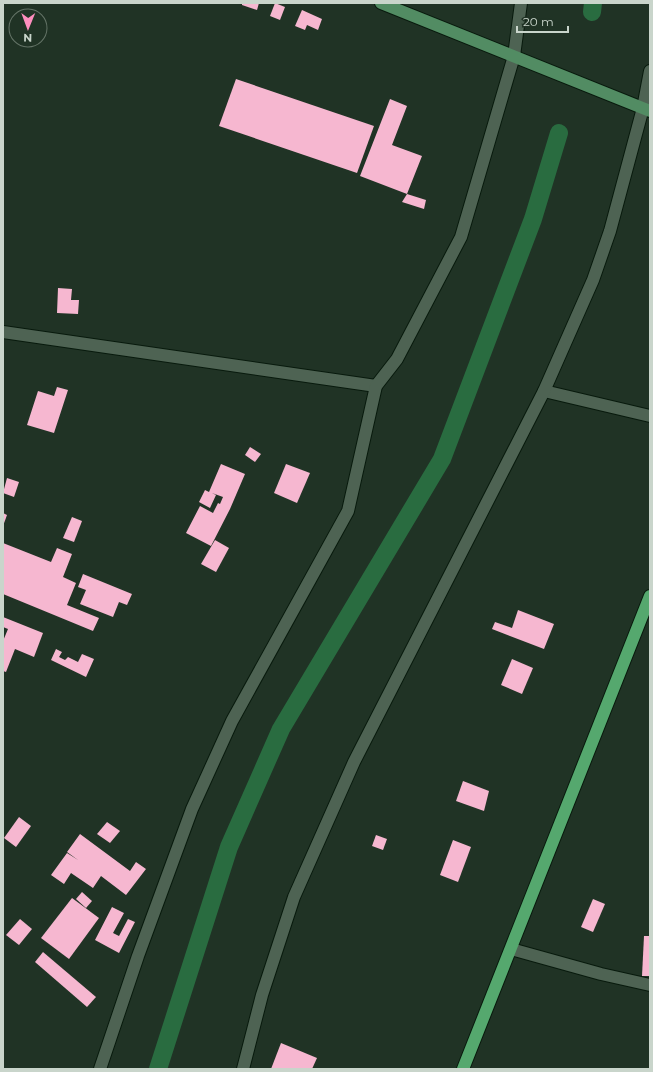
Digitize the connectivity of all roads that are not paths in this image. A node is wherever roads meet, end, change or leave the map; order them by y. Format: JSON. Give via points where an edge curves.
{"nodes":[{"id":1,"x":381,"y":3,"type":"edge"},
{"id":2,"x":521,"y":3,"type":"edge"},
{"id":3,"x":514,"y":56,"type":"junction"},
{"id":4,"x":650,"y":71,"type":"edge"},
{"id":5,"x":647,"y":110,"type":"edge"},
{"id":6,"x":3,"y":332,"type":"edge"},
{"id":7,"x":376,"y":386,"type":"junction"},
{"id":8,"x":544,"y":391,"type":"junction"},
{"id":9,"x":650,"y":416,"type":"edge"},
{"id":10,"x":650,"y":596,"type":"edge"},
{"id":11,"x":511,"y":949,"type":"junction"},
{"id":12,"x":650,"y":985,"type":"edge"},
{"id":13,"x":100,"y":1069,"type":"edge"},
{"id":14,"x":243,"y":1069,"type":"edge"},
{"id":15,"x":463,"y":1069,"type":"edge"}],
"edges":[{"from":1,"to":3,"type":"main road"},
{"from":2,"to":3,"type":"street"},
{"from":3,"to":5,"type":"main road"},
{"from":3,"to":7,"type":"street","via":[[461,237],[397,359]]},
{"from":4,"to":5,"type":"street"},
{"from":5,"to":8,"type":"street","via":[[593,280]]},
{"from":6,"to":7,"type":"street"},
{"from":7,"to":13,"type":"street","via":[[348,511],[232,721],[192,809]]},
{"from":8,"to":9,"type":"street"},
{"from":8,"to":14,"type":"street","via":[[354,762],[303,876],[280,937]]},
{"from":10,"to":11,"type":"highway"},
{"from":11,"to":12,"type":"street"},
{"from":11,"to":15,"type":"highway"}]}
